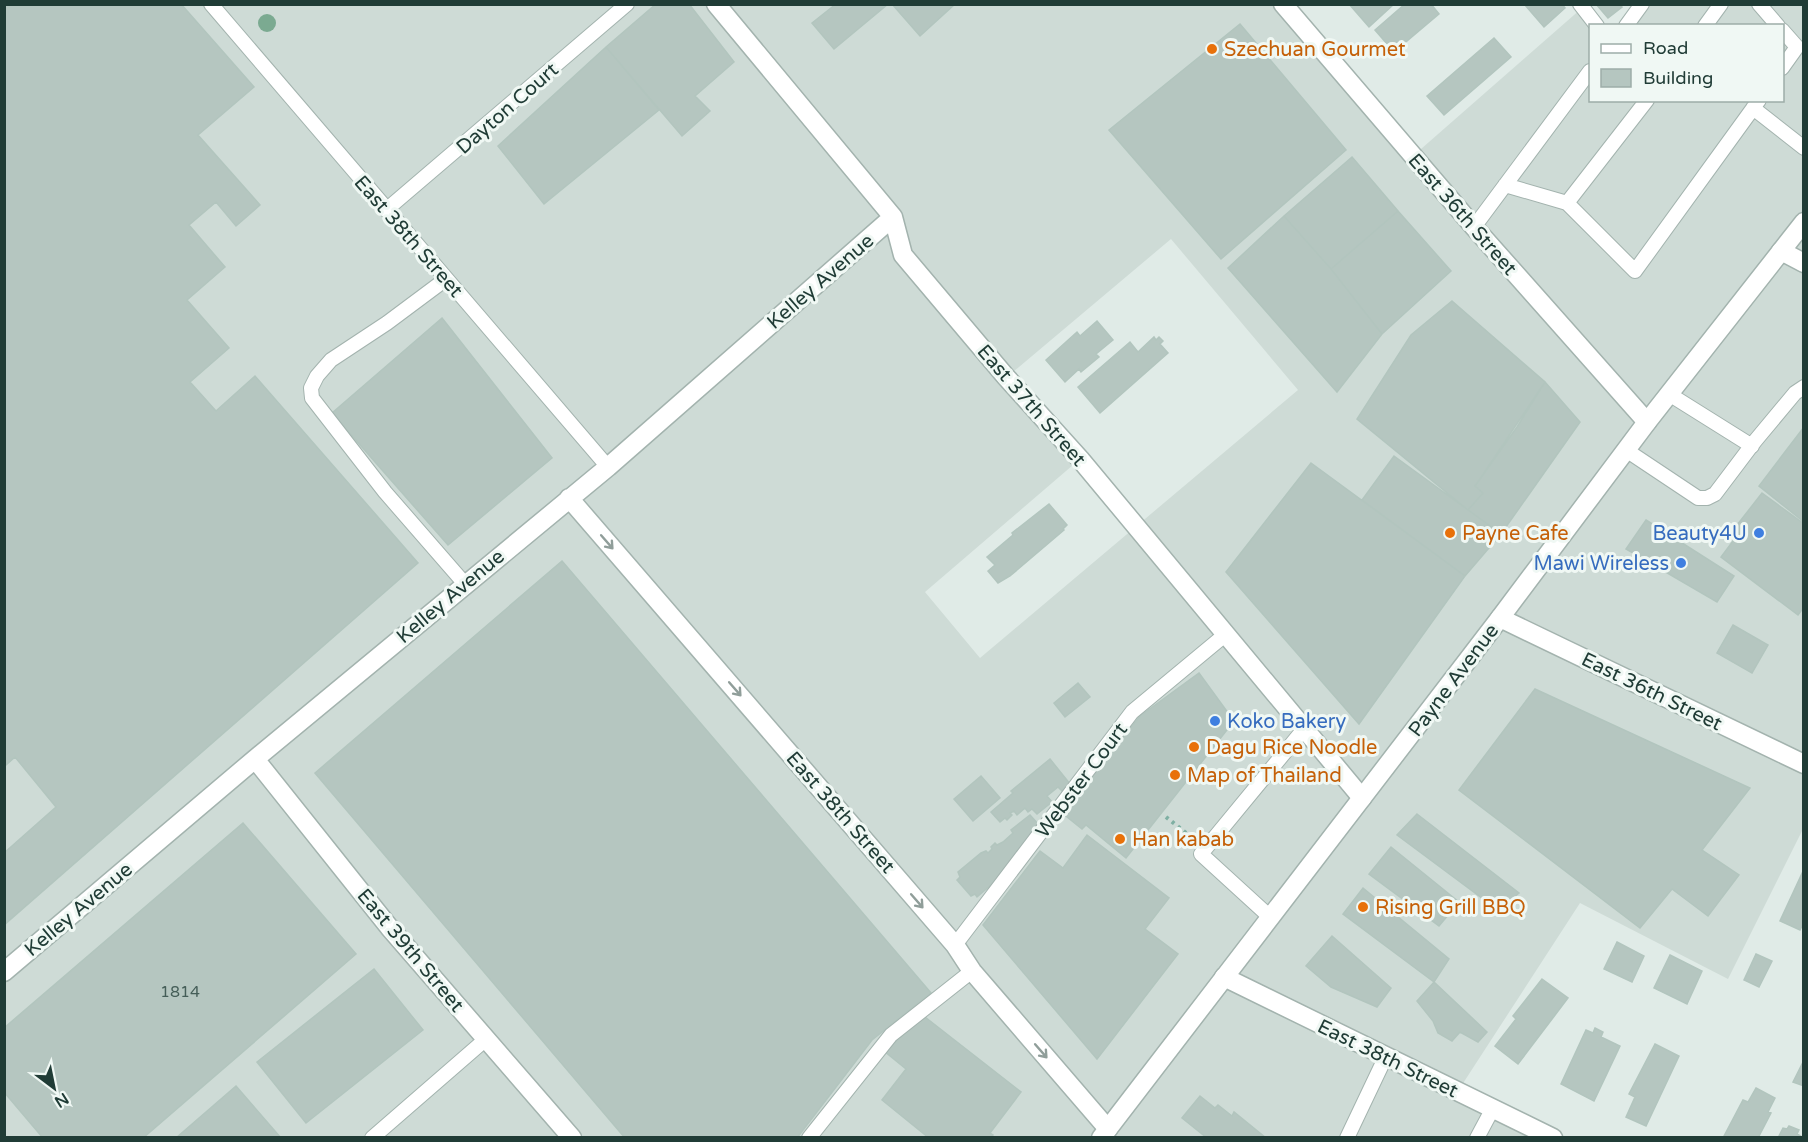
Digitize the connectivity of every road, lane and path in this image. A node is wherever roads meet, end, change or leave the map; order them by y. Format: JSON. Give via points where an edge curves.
{"nodes":[{"id":1,"x":211,"y":4,"type":"edge"},
{"id":2,"x":627,"y":4,"type":"edge"},
{"id":3,"x":716,"y":4,"type":"edge"},
{"id":4,"x":1283,"y":4,"type":"edge"},
{"id":5,"x":1580,"y":4,"type":"edge"},
{"id":6,"x":1642,"y":4,"type":"edge"},
{"id":7,"x":1721,"y":4,"type":"edge"},
{"id":8,"x":1760,"y":4,"type":"edge"},
{"id":9,"x":1596,"y":24,"type":"edge"},
{"id":10,"x":1627,"y":24,"type":"edge"},
{"id":11,"x":1706,"y":24,"type":"edge"},
{"id":12,"x":1776,"y":24,"type":"edge"},
{"id":13,"x":1784,"y":32,"type":"edge"},
{"id":14,"x":1784,"y":65,"type":"edge"},
{"id":15,"x":1589,"y":72,"type":"edge"},
{"id":16,"x":1645,"y":102,"type":"edge"},
{"id":17,"x":1756,"y":104,"type":"edge"},
{"id":18,"x":1803,"y":148,"type":"edge"},
{"id":19,"x":1505,"y":185,"type":"junction"},
{"id":20,"x":1567,"y":203,"type":"junction"},
{"id":21,"x":387,"y":210,"type":"junction"},
{"id":22,"x":893,"y":217,"type":"junction"},
{"id":23,"x":1803,"y":222,"type":"edge"},
{"id":24,"x":1474,"y":227,"type":"junction"},
{"id":25,"x":1781,"y":251,"type":"junction"},
{"id":26,"x":1803,"y":262,"type":"edge"},
{"id":27,"x":446,"y":279,"type":"junction"},
{"id":28,"x":1803,"y":387,"type":"edge"},
{"id":29,"x":1669,"y":394,"type":"junction"},
{"id":30,"x":1647,"y":422,"type":"junction"},
{"id":31,"x":1752,"y":446,"type":"junction"},
{"id":32,"x":1626,"y":450,"type":"junction"},
{"id":33,"x":608,"y":467,"type":"junction"},
{"id":34,"x":569,"y":498,"type":"junction"},
{"id":35,"x":465,"y":584,"type":"junction"},
{"id":36,"x":1500,"y":618,"type":"junction"},
{"id":37,"x":1226,"y":634,"type":"junction"},
{"id":38,"x":1304,"y":729,"type":"junction"},
{"id":39,"x":255,"y":759,"type":"junction"},
{"id":40,"x":1803,"y":764,"type":"edge"},
{"id":41,"x":1362,"y":798,"type":"junction"},
{"id":42,"x":1166,"y":817,"type":"dead end"},
{"id":43,"x":1205,"y":848,"type":"junction"},
{"id":44,"x":1270,"y":917,"type":"junction"},
{"id":45,"x":956,"y":945,"type":"junction"},
{"id":46,"x":972,"y":971,"type":"junction"},
{"id":47,"x":4,"y":972,"type":"edge"},
{"id":48,"x":1224,"y":977,"type":"junction"},
{"id":49,"x":486,"y":1039,"type":"junction"},
{"id":50,"x":1386,"y":1056,"type":"junction"},
{"id":51,"x":1492,"y":1108,"type":"junction"},
{"id":52,"x":1105,"y":1133,"type":"edge"},
{"id":53,"x":372,"y":1137,"type":"edge"},
{"id":54,"x":572,"y":1137,"type":"edge"},
{"id":55,"x":809,"y":1137,"type":"edge"},
{"id":56,"x":1347,"y":1137,"type":"edge"},
{"id":57,"x":1477,"y":1137,"type":"edge"},
{"id":58,"x":1552,"y":1137,"type":"edge"}],
"edges":[{"from":1,"to":21,"type":"lane","name":"East 38th Street"},
{"from":2,"to":21,"type":"lane","name":"Dayton Court"},
{"from":3,"to":22,"type":"street","name":"East 37th Street"},
{"from":4,"to":24,"type":"street","name":"East 36th Street"},
{"from":5,"to":9,"type":"lane"},
{"from":6,"to":10,"type":"lane"},
{"from":7,"to":11,"type":"lane"},
{"from":8,"to":12,"type":"lane"},
{"from":13,"to":14,"type":"lane","via":[[1797,47]]},
{"from":15,"to":19,"type":"lane"},
{"from":16,"to":20,"type":"lane"},
{"from":17,"to":18,"type":"lane"},
{"from":17,"to":20,"type":"lane","via":[[1635,272]]},
{"from":19,"to":20,"type":"lane"},
{"from":19,"to":24,"type":"lane"},
{"from":21,"to":27,"type":"lane","name":"East 38th Street"},
{"from":22,"to":33,"type":"street","name":"Kelley Avenue"},
{"from":22,"to":37,"type":"street","name":"East 37th Street","via":[[903,255]]},
{"from":23,"to":25,"type":"street","name":"Payne Avenue"},
{"from":24,"to":30,"type":"street","name":"East 36th Street"},
{"from":25,"to":26,"type":"street"},
{"from":25,"to":29,"type":"street","name":"Payne Avenue"},
{"from":27,"to":33,"type":"lane","name":"East 38th Street"},
{"from":27,"to":35,"type":"lane","via":[[331,360],[311,388],[312,398],[385,492]]},
{"from":28,"to":31,"type":"lane"},
{"from":29,"to":30,"type":"street","name":"Payne Avenue"},
{"from":29,"to":31,"type":"lane"},
{"from":30,"to":32,"type":"street","name":"Payne Avenue"},
{"from":31,"to":32,"type":"lane","via":[[1715,494],[1707,498],[1698,498]]},
{"from":32,"to":36,"type":"street","name":"Payne Avenue"},
{"from":33,"to":34,"type":"street","name":"Kelley Avenue"},
{"from":34,"to":35,"type":"street","name":"Kelley Avenue"},
{"from":34,"to":45,"type":"street","name":"East 38th Street","one_way":true},
{"from":35,"to":39,"type":"street","name":"Kelley Avenue"},
{"from":36,"to":40,"type":"street","name":"East 36th Street"},
{"from":36,"to":41,"type":"street","name":"Payne Avenue"},
{"from":37,"to":38,"type":"street","name":"East 37th Street"},
{"from":37,"to":45,"type":"lane","name":"Webster Court","via":[[1132,712]]},
{"from":38,"to":41,"type":"street","name":"East 37th Street"},
{"from":38,"to":43,"type":"lane"},
{"from":39,"to":47,"type":"street","name":"Kelley Avenue"},
{"from":39,"to":49,"type":"street","name":"East 39th Street","via":[[389,927]]},
{"from":41,"to":44,"type":"street","name":"Payne Avenue"},
{"from":42,"to":43,"type":"path"},
{"from":43,"to":44,"type":"lane","via":[[1201,854]]},
{"from":44,"to":48,"type":"street","name":"Payne Avenue"},
{"from":45,"to":46,"type":"street","name":"East 38th Street"},
{"from":46,"to":52,"type":"street","name":"East 38th Street","one_way":true},
{"from":46,"to":55,"type":"lane","via":[[891,1035]]},
{"from":48,"to":50,"type":"street","name":"East 38th Street"},
{"from":48,"to":52,"type":"street","name":"Payne Avenue"},
{"from":49,"to":53,"type":"lane"},
{"from":49,"to":54,"type":"street","name":"East 39th Street"},
{"from":50,"to":51,"type":"street","name":"East 38th Street"},
{"from":50,"to":56,"type":"lane"},
{"from":51,"to":57,"type":"lane"},
{"from":51,"to":58,"type":"street","name":"East 38th Street"}]}
